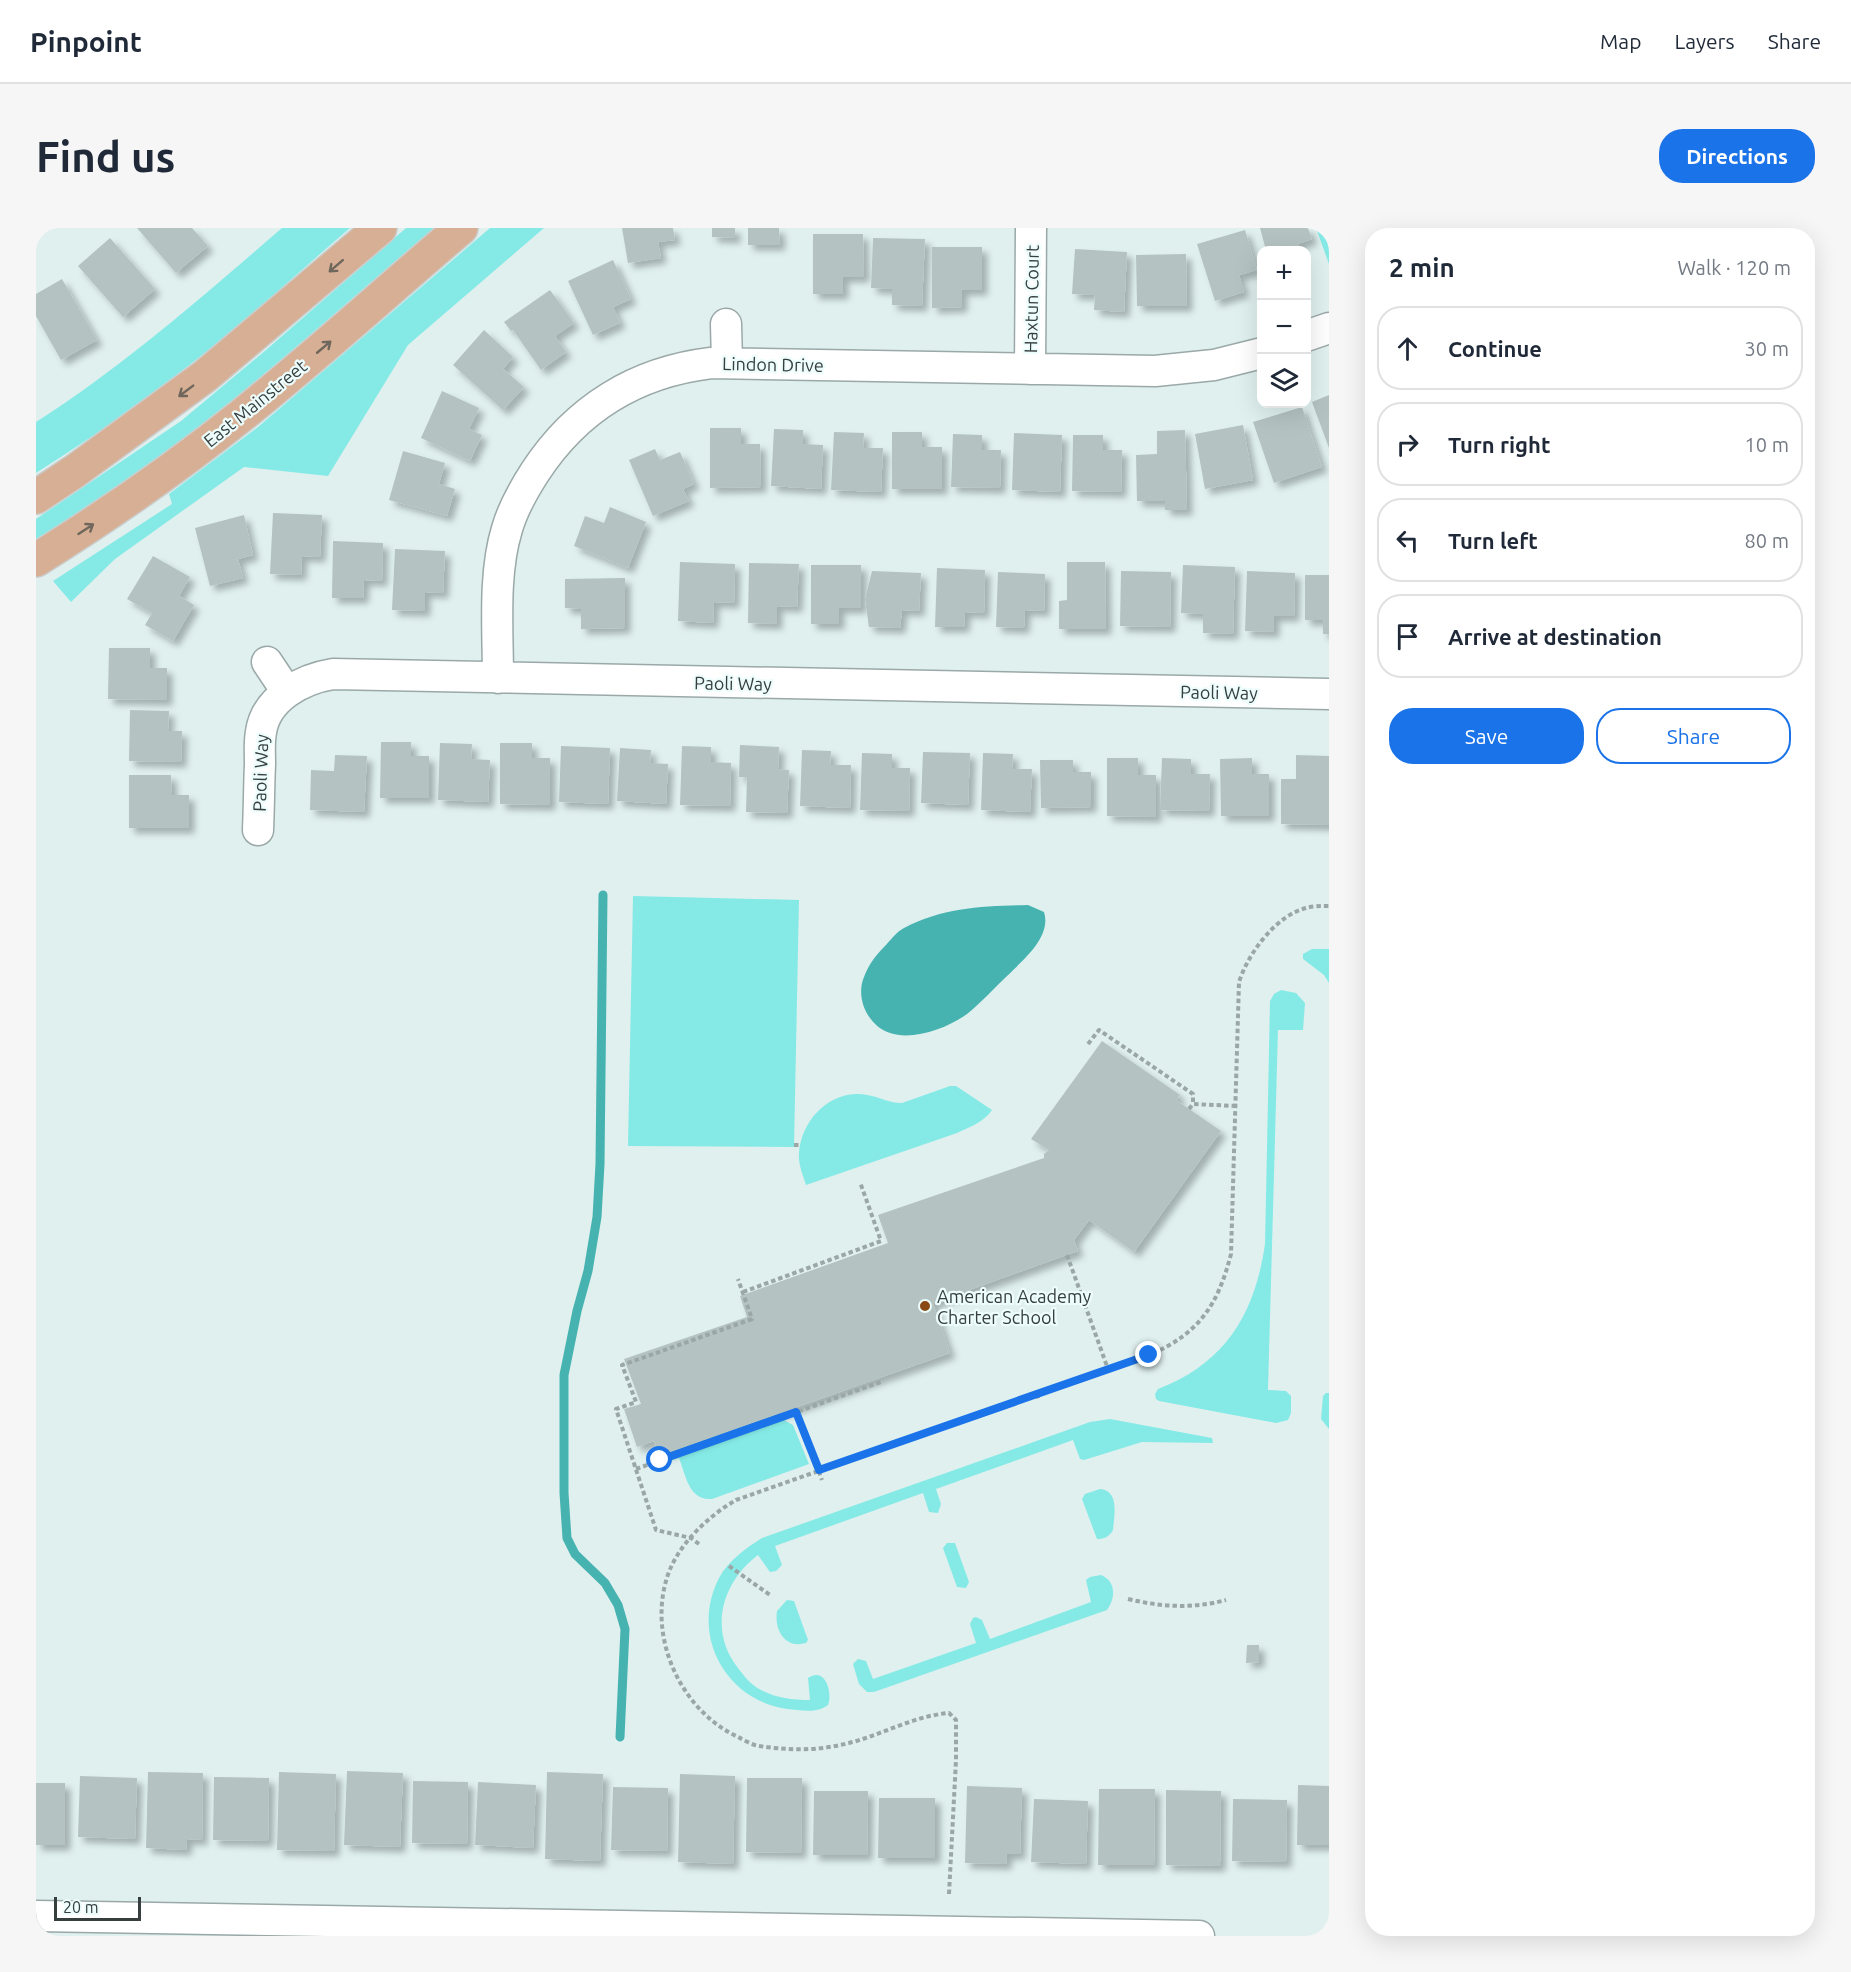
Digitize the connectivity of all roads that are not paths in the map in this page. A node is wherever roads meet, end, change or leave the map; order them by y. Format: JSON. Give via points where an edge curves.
{"nodes":[{"id":1,"x":380,"y":228,"type":"edge"},
{"id":2,"x":461,"y":228,"type":"edge"},
{"id":3,"x":1031,"y":228,"type":"edge"},
{"id":4,"x":726,"y":324,"type":"dead end"},
{"id":5,"x":1329,"y":328,"type":"edge"},
{"id":6,"x":1311,"y":334,"type":"edge"},
{"id":7,"x":1258,"y":354,"type":"edge"},
{"id":8,"x":727,"y":362,"type":"junction"},
{"id":9,"x":1030,"y":369,"type":"junction"},
{"id":10,"x":36,"y":497,"type":"edge"},
{"id":11,"x":36,"y":560,"type":"edge"},
{"id":12,"x":267,"y":663,"type":"dead end"},
{"id":13,"x":498,"y":678,"type":"junction"},
{"id":14,"x":287,"y":692,"type":"junction"},
{"id":15,"x":1329,"y":694,"type":"edge"},
{"id":16,"x":258,"y":830,"type":"dead end"},
{"id":17,"x":36,"y":1916,"type":"edge"},
{"id":18,"x":913,"y":1934,"type":"edge"},
{"id":19,"x":1199,"y":1936,"type":"edge"}],
"edges":[{"from":1,"to":10,"type":"main road","one_way":true,"via":[[206,376]]},
{"from":11,"to":2,"type":"main road","name":"East Mainstreet","one_way":true,"via":[[118,507],[242,416]]},
{"from":3,"to":9,"type":"street","name":"Haxtun Court"},
{"from":4,"to":8,"type":"street"},
{"from":5,"to":6,"type":"street"},
{"from":7,"to":9,"type":"street","name":"Lindon Drive","via":[[1187,369]]},
{"from":8,"to":9,"type":"street","name":"Lindon Drive"},
{"from":8,"to":13,"type":"street","name":"Lindon Drive","via":[[667,372],[618,392],[578,420],[542,460],[507,529],[502,554]]},
{"from":12,"to":14,"type":"street"},
{"from":13,"to":14,"type":"street","name":"Paoli Way","via":[[333,674],[314,678]]},
{"from":13,"to":15,"type":"street","name":"Paoli Way"},
{"from":14,"to":16,"type":"street","name":"Paoli Way","via":[[267,715],[261,732]]},
{"from":17,"to":18,"type":"street"},
{"from":18,"to":19,"type":"street"}]}
